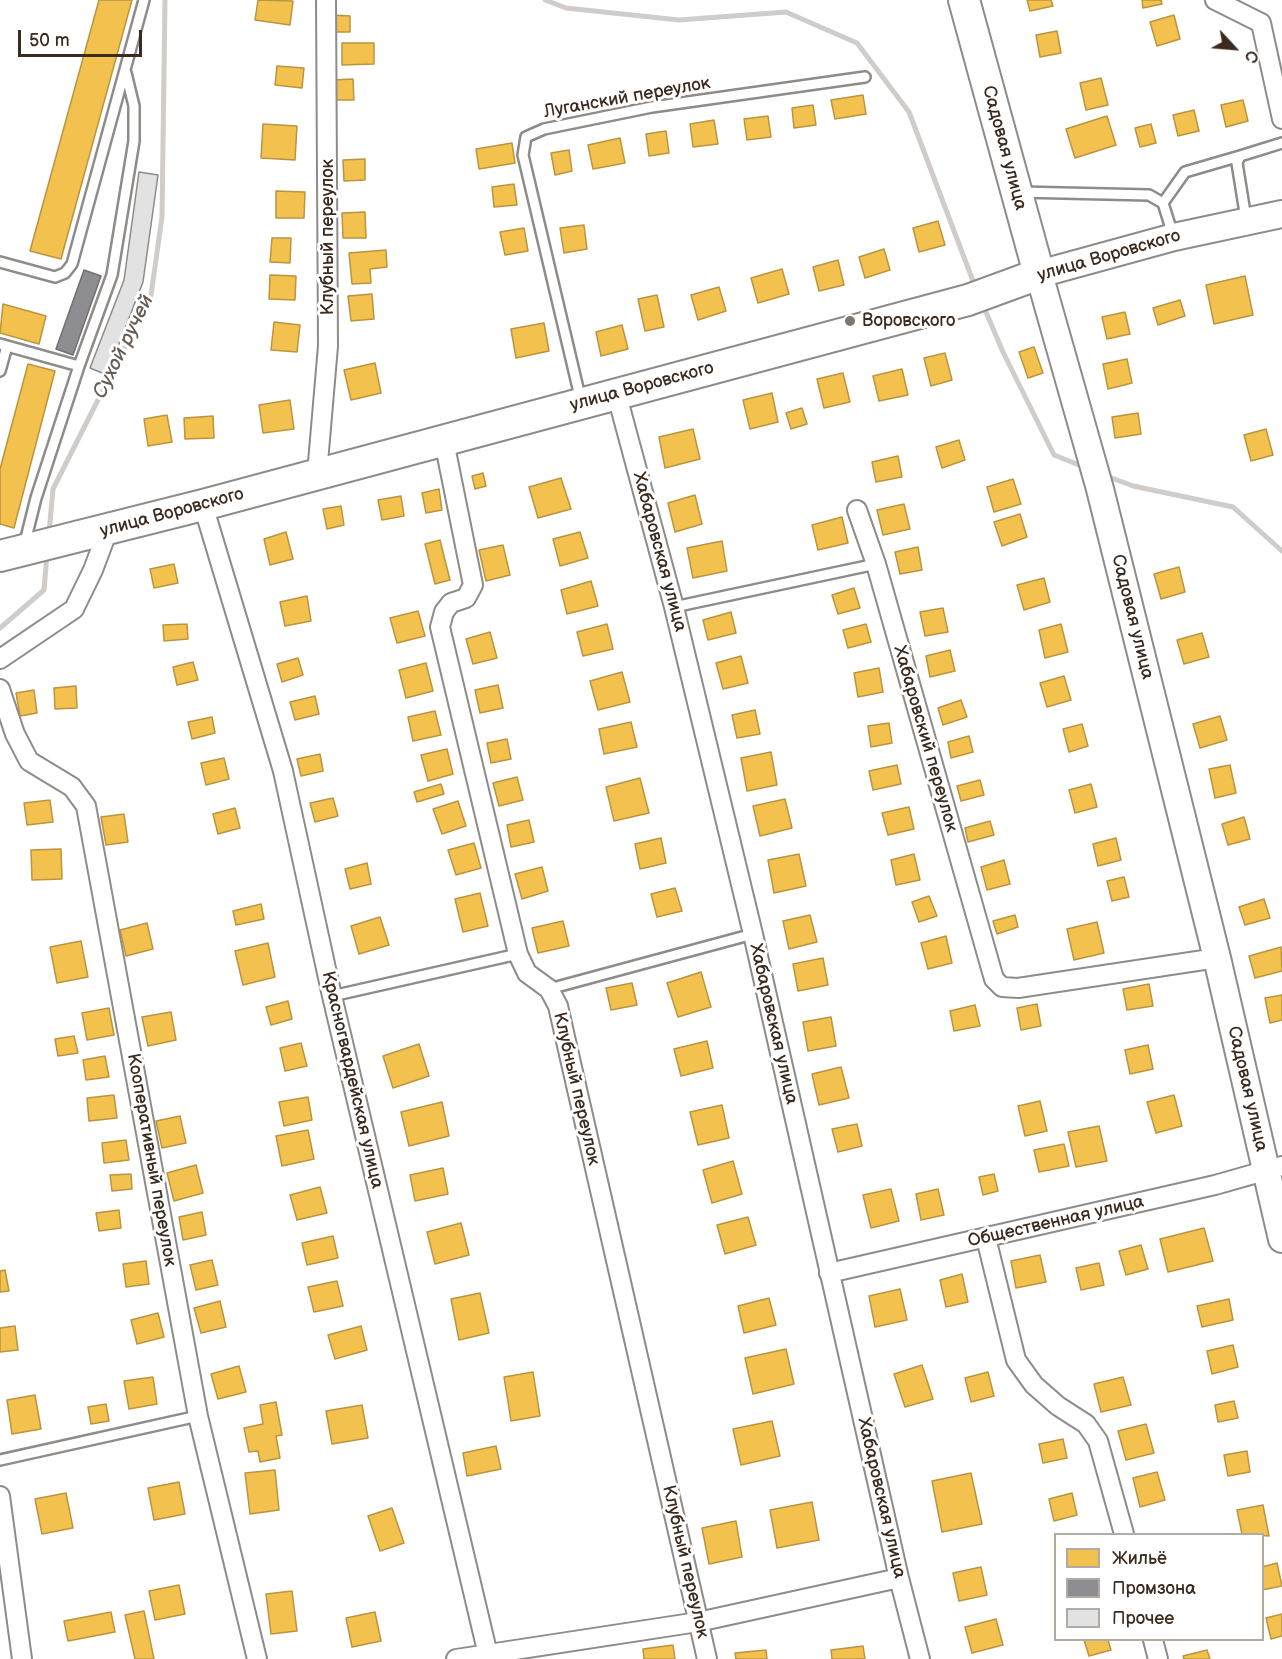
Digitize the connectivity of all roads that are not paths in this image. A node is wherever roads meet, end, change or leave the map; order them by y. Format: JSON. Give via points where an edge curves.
{"nodes":[{"id":1,"x":144,"y":0,"type":"edge"},
{"id":2,"x":326,"y":0,"type":"edge"},
{"id":3,"x":964,"y":0,"type":"edge"},
{"id":4,"x":1215,"y":0,"type":"edge"},
{"id":5,"x":126,"y":73,"type":"junction"},
{"id":6,"x":865,"y":77,"type":"dead end"},
{"id":7,"x":1282,"y":119,"type":"edge"},
{"id":8,"x":1282,"y":143,"type":"edge"},
{"id":9,"x":1240,"y":156,"type":"junction"},
{"id":10,"x":1016,"y":192,"type":"junction"},
{"id":11,"x":1163,"y":202,"type":"junction"},
{"id":12,"x":1282,"y":214,"type":"edge"},
{"id":13,"x":1246,"y":221,"type":"junction"},
{"id":14,"x":1174,"y":237,"type":"junction"},
{"id":15,"x":0,"y":262,"type":"edge"},
{"id":16,"x":1039,"y":274,"type":"junction"},
{"id":17,"x":3,"y":345,"type":"edge"},
{"id":18,"x":79,"y":366,"type":"junction"},
{"id":19,"x":0,"y":371,"type":"edge"},
{"id":20,"x":616,"y":392,"type":"junction"},
{"id":21,"x":581,"y":404,"type":"junction"},
{"id":22,"x":444,"y":441,"type":"junction"},
{"id":23,"x":317,"y":474,"type":"junction"},
{"id":24,"x":203,"y":505,"type":"junction"},
{"id":25,"x":857,"y":510,"type":"dead end"},
{"id":26,"x":108,"y":530,"type":"junction"},
{"id":27,"x":11,"y":554,"type":"edge"},
{"id":28,"x":876,"y":564,"type":"junction"},
{"id":29,"x":674,"y":607,"type":"junction"},
{"id":30,"x":0,"y":659,"type":"edge"},
{"id":31,"x":0,"y":689,"type":"edge"},
{"id":32,"x":753,"y":934,"type":"junction"},
{"id":33,"x":518,"y":954,"type":"junction"},
{"id":34,"x":1217,"y":958,"type":"junction"},
{"id":35,"x":549,"y":989,"type":"junction"},
{"id":36,"x":332,"y":996,"type":"junction"},
{"id":37,"x":1274,"y":1169,"type":"edge"},
{"id":38,"x":986,"y":1238,"type":"junction"},
{"id":39,"x":1282,"y":1239,"type":"edge"},
{"id":40,"x":829,"y":1273,"type":"junction"},
{"id":41,"x":198,"y":1416,"type":"junction"},
{"id":42,"x":0,"y":1460,"type":"edge"},
{"id":43,"x":0,"y":1496,"type":"edge"},
{"id":44,"x":1124,"y":1533,"type":"edge"},
{"id":45,"x":898,"y":1578,"type":"junction"},
{"id":46,"x":698,"y":1622,"type":"junction"},
{"id":47,"x":1153,"y":1641,"type":"edge"},
{"id":48,"x":488,"y":1656,"type":"edge"},
{"id":49,"x":22,"y":1659,"type":"edge"},
{"id":50,"x":257,"y":1659,"type":"edge"},
{"id":51,"x":456,"y":1659,"type":"edge"},
{"id":52,"x":707,"y":1659,"type":"edge"},
{"id":53,"x":920,"y":1659,"type":"edge"},
{"id":54,"x":1158,"y":1659,"type":"edge"}],
"edges":[{"from":1,"to":5,"type":"lane"},
{"from":2,"to":23,"type":"street","name":"Клубный переулок","via":[[328,346]]},
{"from":3,"to":10,"type":"main road","name":"Садовая улица"},
{"from":4,"to":7,"type":"street","via":[[1261,23]]},
{"from":5,"to":15,"type":"lane","via":[[72,264],[55,277]]},
{"from":5,"to":18,"type":"lane","via":[[134,106],[132,152],[112,275]]},
{"from":6,"to":21,"type":"lane","name":"Луганский переулок","via":[[652,107],[544,129],[526,137],[523,155]]},
{"from":8,"to":9,"type":"lane"},
{"from":9,"to":11,"type":"lane","via":[[1185,172]]},
{"from":9,"to":13,"type":"lane","via":[[1237,164]]},
{"from":10,"to":11,"type":"lane","via":[[1137,193]]},
{"from":10,"to":16,"type":"main road","name":"Садовая улица"},
{"from":11,"to":14,"type":"lane"},
{"from":12,"to":13,"type":"street","name":"улица Воровского"},
{"from":13,"to":14,"type":"street","name":"улица Воровского"},
{"from":14,"to":16,"type":"street","name":"улица Воровского"},
{"from":16,"to":20,"type":"main road","name":"улица Воровского","via":[[968,300]]},
{"from":16,"to":34,"type":"street","name":"Садовая улица","via":[[1100,489]]},
{"from":17,"to":18,"type":"lane"},
{"from":17,"to":19,"type":"lane"},
{"from":18,"to":27,"type":"lane","via":[[36,498]]},
{"from":20,"to":21,"type":"main road","name":"улица Воровского"},
{"from":20,"to":29,"type":"street","name":"Хабаровская улица"},
{"from":21,"to":22,"type":"main road","name":"улица Воровского"},
{"from":22,"to":23,"type":"main road","name":"улица Воровского"},
{"from":22,"to":33,"type":"street","name":"Клубный переулок","via":[[472,585],[466,598],[451,603],[444,612],[440,627]]},
{"from":23,"to":24,"type":"main road","name":"улица Воровского"},
{"from":24,"to":26,"type":"main road","name":"улица Воровского"},
{"from":24,"to":36,"type":"street","name":"Красногвардейская улица","via":[[283,771]]},
{"from":25,"to":28,"type":"street","name":"Хабаровский переулок"},
{"from":26,"to":27,"type":"main road","name":"улица Воровского"},
{"from":26,"to":30,"type":"street","via":[[74,609]]},
{"from":28,"to":29,"type":"lane"},
{"from":28,"to":34,"type":"street","name":"Хабаровский переулок","via":[[994,979],[1002,987],[1018,988]]},
{"from":29,"to":32,"type":"street","name":"Хабаровская улица"},
{"from":31,"to":41,"type":"street","name":"Кооперативный переулок","via":[[15,734],[30,761],[72,787],[86,806]]},
{"from":32,"to":35,"type":"lane"},
{"from":32,"to":40,"type":"street","name":"Хабаровская улица"},
{"from":33,"to":35,"type":"street","name":"Клубный переулок","via":[[527,973]]},
{"from":33,"to":36,"type":"lane"},
{"from":34,"to":37,"type":"street","name":"Садовая улица"},
{"from":35,"to":46,"type":"street","name":"Клубный переулок","via":[[558,1006]]},
{"from":36,"to":48,"type":"street","name":"Красногвардейская улица"},
{"from":37,"to":38,"type":"street","name":"Общественная улица"},
{"from":37,"to":39,"type":"street","name":"Садовая улица"},
{"from":38,"to":40,"type":"street","name":"Общественная улица"},
{"from":38,"to":44,"type":"street","via":[[1016,1360],[1034,1385],[1086,1424],[1098,1441]]},
{"from":40,"to":45,"type":"street","name":"Хабаровская улица"},
{"from":41,"to":42,"type":"lane"},
{"from":41,"to":50,"type":"street","name":"Кооперативный переулок"},
{"from":43,"to":49,"type":"street"},
{"from":45,"to":46,"type":"street"},
{"from":45,"to":53,"type":"street","name":"Хабаровская улица"},
{"from":46,"to":48,"type":"street"},
{"from":46,"to":52,"type":"street","name":"Клубный переулок"},
{"from":47,"to":54,"type":"street"},
{"from":48,"to":51,"type":"street"}]}
